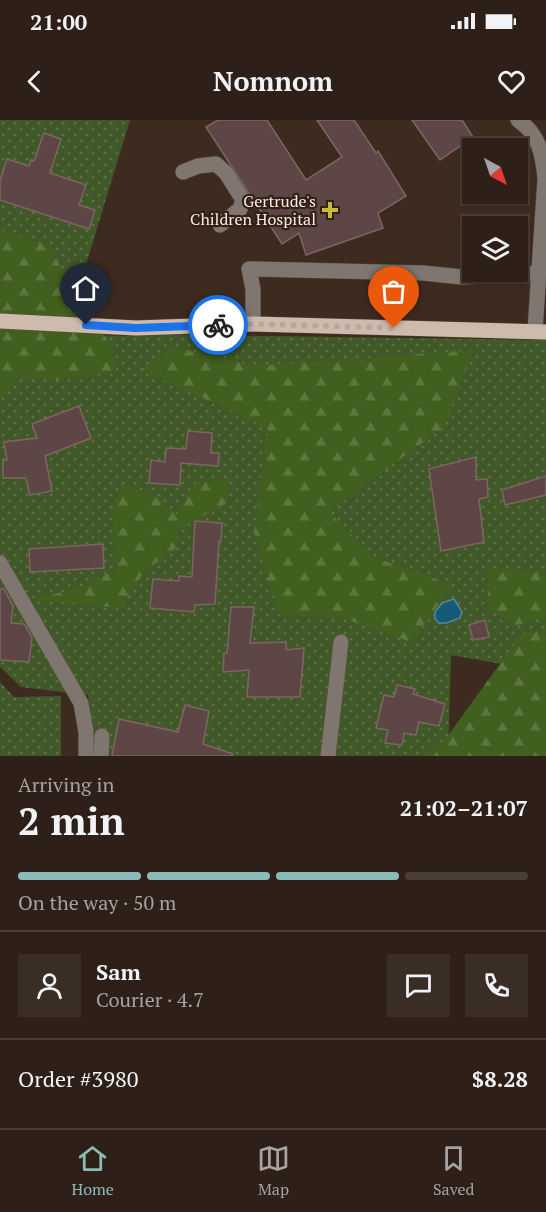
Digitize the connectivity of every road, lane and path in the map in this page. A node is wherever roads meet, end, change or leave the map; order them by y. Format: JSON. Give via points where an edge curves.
{"nodes":[{"id":1,"x":518,"y":120,"type":"edge"},
{"id":2,"x":183,"y":172,"type":"dead end"},
{"id":3,"x":220,"y":225,"type":"dead end"},
{"id":4,"x":539,"y":273,"type":"junction"},
{"id":5,"x":0,"y":321,"type":"edge"},
{"id":6,"x":253,"y":324,"type":"junction"},
{"id":7,"x":540,"y":331,"type":"edge"},
{"id":8,"x":0,"y":563,"type":"edge"},
{"id":9,"x":341,"y":642,"type":"dead end"},
{"id":10,"x":102,"y":736,"type":"dead end"},
{"id":11,"x":86,"y":756,"type":"edge"},
{"id":12,"x":101,"y":756,"type":"edge"},
{"id":13,"x":328,"y":756,"type":"edge"}],
"edges":[{"from":1,"to":4,"type":"street","via":[[537,141],[543,155]]},
{"from":2,"to":3,"type":"street","via":[[216,164],[226,173],[243,200],[240,209]]},
{"from":4,"to":6,"type":"street","via":[[462,277],[249,269]]},
{"from":4,"to":7,"type":"street"},
{"from":5,"to":6,"type":"main road","via":[[136,328]]},
{"from":6,"to":7,"type":"main road"},
{"from":8,"to":11,"type":"street","via":[[81,703]]},
{"from":9,"to":13,"type":"street"},
{"from":10,"to":12,"type":"street"}]}
